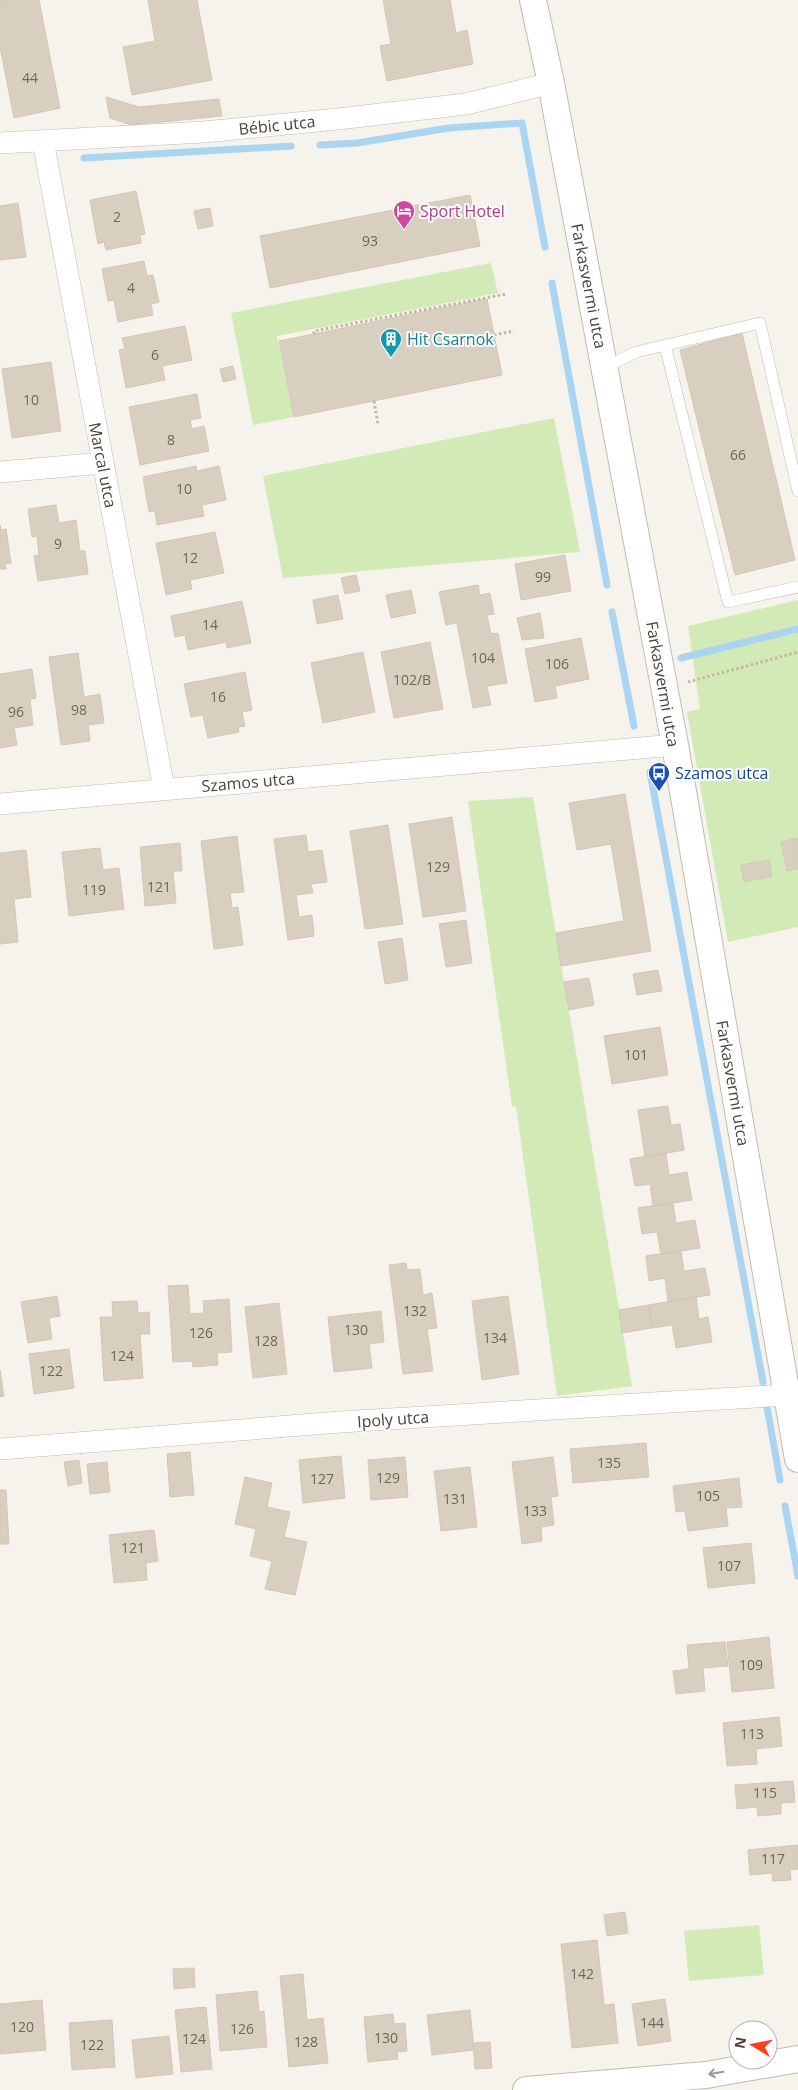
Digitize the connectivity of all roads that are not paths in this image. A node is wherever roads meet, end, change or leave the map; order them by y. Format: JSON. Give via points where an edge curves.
{"nodes":[{"id":1,"x":533,"y":0,"type":"edge"},
{"id":2,"x":551,"y":83,"type":"junction"},
{"id":3,"x":43,"y":141,"type":"junction"},
{"id":4,"x":0,"y":143,"type":"edge"},
{"id":5,"x":665,"y":345,"type":"junction"},
{"id":6,"x":604,"y":368,"type":"junction"},
{"id":7,"x":103,"y":463,"type":"junction"},
{"id":8,"x":0,"y":472,"type":"edge"},
{"id":9,"x":798,"y":491,"type":"edge"},
{"id":10,"x":798,"y":587,"type":"edge"},
{"id":11,"x":674,"y":745,"type":"junction"},
{"id":12,"x":164,"y":789,"type":"junction"},
{"id":13,"x":0,"y":804,"type":"edge"},
{"id":14,"x":787,"y":1395,"type":"junction"},
{"id":15,"x":0,"y":1449,"type":"edge"},
{"id":16,"x":798,"y":1459,"type":"edge"},
{"id":17,"x":798,"y":2058,"type":"edge"},
{"id":18,"x":526,"y":2090,"type":"edge"}],
"edges":[{"from":1,"to":2,"type":"street","name":"Farkasvermi utca"},
{"from":2,"to":3,"type":"street","name":"Bébic utca","via":[[491,100],[417,110],[204,132]]},
{"from":2,"to":6,"type":"street","name":"Farkasvermi utca"},
{"from":3,"to":4,"type":"street","name":"Bébic utca"},
{"from":3,"to":7,"type":"street","name":"Marcal utca"},
{"from":5,"to":6,"type":"lane","via":[[636,352]]},
{"from":5,"to":9,"type":"lane","via":[[760,323]]},
{"from":5,"to":10,"type":"lane","via":[[728,602]]},
{"from":6,"to":11,"type":"street","name":"Farkasvermi utca"},
{"from":7,"to":8,"type":"street"},
{"from":7,"to":12,"type":"street","name":"Marcal utca"},
{"from":11,"to":12,"type":"street","name":"Szamos utca"},
{"from":11,"to":14,"type":"street","name":"Farkasvermi utca"},
{"from":12,"to":13,"type":"street","name":"Szamos utca"},
{"from":14,"to":15,"type":"street","name":"Ipoly utca","via":[[330,1423]]},
{"from":14,"to":16,"type":"street","name":"Farkasvermi utca"},
{"from":17,"to":18,"type":"street","one_way":true,"via":[[706,2075]]}]}
